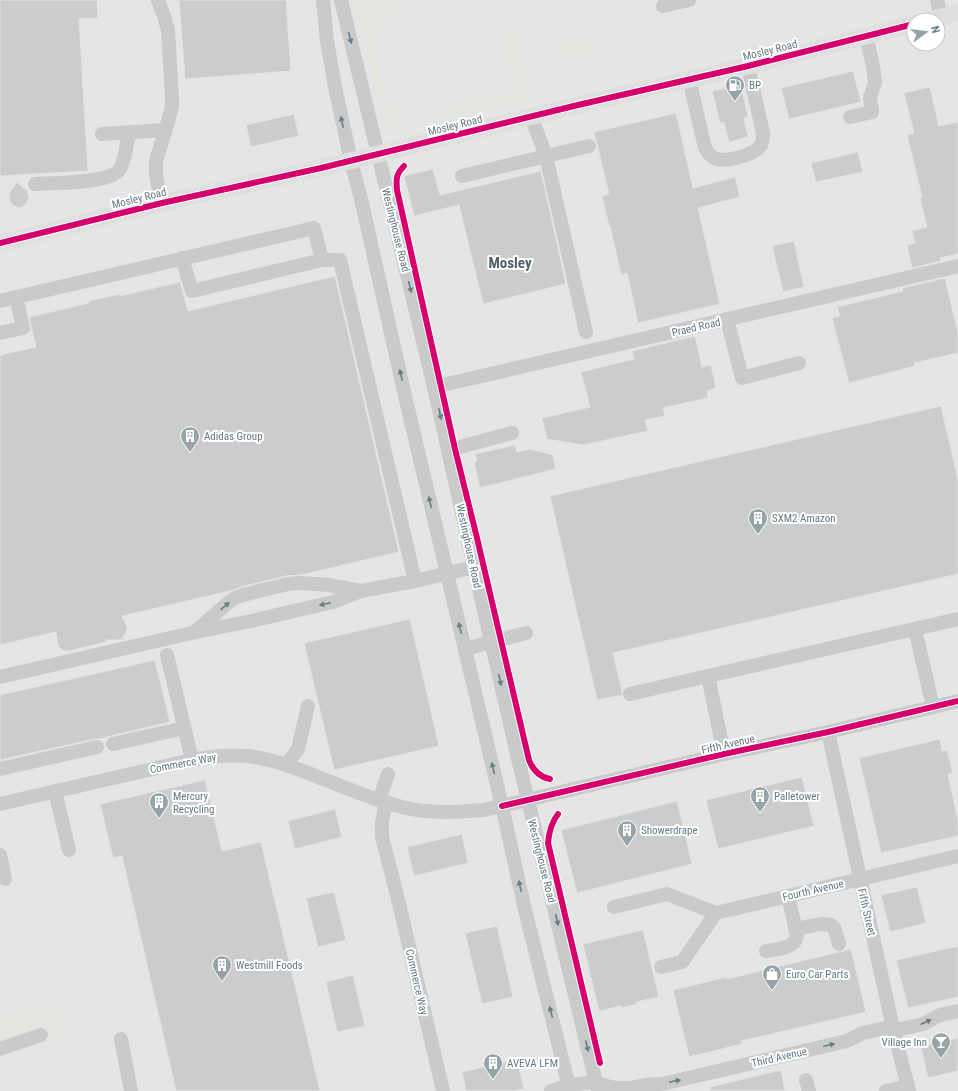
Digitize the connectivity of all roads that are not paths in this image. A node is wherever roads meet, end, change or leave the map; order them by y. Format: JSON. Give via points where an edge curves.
{"nodes":[{"id":1,"x":158,"y":0,"type":"edge"},
{"id":2,"x":323,"y":0,"type":"edge"},
{"id":3,"x":341,"y":0,"type":"edge"},
{"id":4,"x":689,"y":0,"type":"edge"},
{"id":5,"x":937,"y":0,"type":"edge"},
{"id":6,"x":663,"y":6,"type":"dead end"},
{"id":7,"x":936,"y":12,"type":"edge"},
{"id":8,"x":958,"y":13,"type":"edge"},
{"id":9,"x":946,"y":16,"type":"edge"},
{"id":10,"x":906,"y":26,"type":"edge"},
{"id":11,"x":866,"y":36,"type":"junction"},
{"id":12,"x":748,"y":66,"type":"junction"},
{"id":13,"x":689,"y":80,"type":"junction"},
{"id":14,"x":532,"y":116,"type":"junction"},
{"id":15,"x":850,"y":117,"type":"dead end"},
{"id":16,"x":166,"y":130,"type":"junction"},
{"id":17,"x":129,"y":133,"type":"junction"},
{"id":18,"x":102,"y":134,"type":"dead end"},
{"id":19,"x":589,"y":146,"type":"dead end"},
{"id":20,"x":378,"y":154,"type":"junction"},
{"id":21,"x":546,"y":156,"type":"junction"},
{"id":22,"x":351,"y":160,"type":"junction"},
{"id":23,"x":462,"y":176,"type":"dead end"},
{"id":24,"x":36,"y":184,"type":"dead end"},
{"id":25,"x":162,"y":202,"type":"junction"},
{"id":26,"x":0,"y":243,"type":"edge"},
{"id":27,"x":182,"y":258,"type":"junction"},
{"id":28,"x":322,"y":260,"type":"junction"},
{"id":29,"x":958,"y":266,"type":"edge"},
{"id":30,"x":16,"y":297,"type":"junction"},
{"id":31,"x":0,"y":300,"type":"edge"},
{"id":32,"x":728,"y":320,"type":"junction"},
{"id":33,"x":586,"y":332,"type":"dead end"},
{"id":34,"x":0,"y":333,"type":"edge"},
{"id":35,"x":799,"y":363,"type":"dead end"},
{"id":36,"x":434,"y":388,"type":"junction"},
{"id":37,"x":512,"y":433,"type":"dead end"},
{"id":38,"x":449,"y":450,"type":"junction"},
{"id":39,"x":474,"y":567,"type":"junction"},
{"id":40,"x":448,"y":573,"type":"junction"},
{"id":41,"x":415,"y":581,"type":"junction"},
{"id":42,"x":361,"y":591,"type":"junction"},
{"id":43,"x":958,"y":619,"type":"edge"},
{"id":44,"x":915,"y":629,"type":"junction"},
{"id":45,"x":196,"y":632,"type":"junction"},
{"id":46,"x":526,"y":633,"type":"dead end"},
{"id":47,"x":491,"y":642,"type":"junction"},
{"id":48,"x":465,"y":649,"type":"junction"},
{"id":49,"x":167,"y":655,"type":"dead end"},
{"id":50,"x":708,"y":676,"type":"junction"},
{"id":51,"x":0,"y":677,"type":"edge"},
{"id":52,"x":630,"y":694,"type":"dead end"},
{"id":53,"x":958,"y":701,"type":"edge"},
{"id":54,"x":308,"y":706,"type":"dead end"},
{"id":55,"x":933,"y":707,"type":"junction"},
{"id":56,"x":184,"y":728,"type":"junction"},
{"id":57,"x":828,"y":732,"type":"junction"},
{"id":58,"x":113,"y":744,"type":"dead end"},
{"id":59,"x":97,"y":747,"type":"dead end"},
{"id":60,"x":724,"y":754,"type":"junction"},
{"id":61,"x":192,"y":760,"type":"junction"},
{"id":62,"x":286,"y":765,"type":"junction"},
{"id":63,"x":0,"y":769,"type":"edge"},
{"id":64,"x":388,"y":774,"type":"dead end"},
{"id":65,"x":55,"y":791,"type":"junction"},
{"id":66,"x":528,"y":800,"type":"junction"},
{"id":67,"x":382,"y":801,"type":"junction"},
{"id":68,"x":0,"y":804,"type":"edge"},
{"id":69,"x":502,"y":806,"type":"junction"},
{"id":70,"x":69,"y":850,"type":"dead end"},
{"id":71,"x":0,"y":855,"type":"edge"},
{"id":72,"x":958,"y":856,"type":"edge"},
{"id":73,"x":5,"y":879,"type":"dead end"},
{"id":74,"x":860,"y":879,"type":"junction"},
{"id":75,"x":788,"y":896,"type":"junction"},
{"id":76,"x":614,"y":907,"type":"dead end"},
{"id":77,"x":716,"y":913,"type":"junction"},
{"id":78,"x":795,"y":929,"type":"junction"},
{"id":79,"x":839,"y":944,"type":"dead end"},
{"id":80,"x":766,"y":951,"type":"dead end"},
{"id":81,"x":661,"y":967,"type":"dead end"},
{"id":82,"x":958,"y":1011,"type":"edge"},
{"id":83,"x":893,"y":1028,"type":"junction"},
{"id":84,"x":41,"y":1035,"type":"dead end"},
{"id":85,"x":121,"y":1039,"type":"dead end"},
{"id":86,"x":0,"y":1049,"type":"edge"},
{"id":87,"x":597,"y":1087,"type":"edge"},
{"id":88,"x":569,"y":1088,"type":"edge"},
{"id":89,"x":909,"y":1088,"type":"edge"},
{"id":90,"x":131,"y":1091,"type":"edge"},
{"id":91,"x":442,"y":1091,"type":"edge"},
{"id":92,"x":551,"y":1091,"type":"edge"},
{"id":93,"x":886,"y":1091,"type":"edge"}],
"edges":[{"from":1,"to":16,"type":"street","via":[[168,30],[172,107]]},
{"from":22,"to":2,"type":"street","one_way":true,"via":[[335,87]]},
{"from":3,"to":20,"type":"street","name":"Westinghouse Road","one_way":true},
{"from":4,"to":6,"type":"street"},
{"from":5,"to":7,"type":"street"},
{"from":8,"to":9,"type":"main road"},
{"from":10,"to":11,"type":"main road","name":"Mosley Road"},
{"from":11,"to":12,"type":"main road","name":"Mosley Road"},
{"from":11,"to":15,"type":"street","via":[[875,83],[870,97],[872,112]]},
{"from":12,"to":13,"type":"main road","name":"Mosley Road"},
{"from":12,"to":13,"type":"street","via":[[763,139],[757,150],[732,159],[716,159],[709,155],[705,148]]},
{"from":13,"to":14,"type":"main road","name":"Mosley Road"},
{"from":14,"to":20,"type":"main road","name":"Mosley Road"},
{"from":14,"to":21,"type":"street"},
{"from":16,"to":17,"type":"street"},
{"from":16,"to":25,"type":"street","via":[[155,168]]},
{"from":17,"to":18,"type":"street"},
{"from":17,"to":24,"type":"street","via":[[120,170],[114,174],[77,182]]},
{"from":19,"to":21,"type":"street"},
{"from":20,"to":22,"type":"main road","name":"Mosley Road"},
{"from":20,"to":36,"type":"street","name":"Westinghouse Road","one_way":true},
{"from":21,"to":23,"type":"street"},
{"from":21,"to":33,"type":"street"},
{"from":22,"to":25,"type":"main road","name":"Mosley Road"},
{"from":40,"to":22,"type":"street","one_way":true},
{"from":25,"to":26,"type":"main road","name":"Mosley Road"},
{"from":27,"to":28,"type":"street","via":[[192,291]]},
{"from":27,"to":28,"type":"street","via":[[314,228]]},
{"from":27,"to":30,"type":"street"},
{"from":28,"to":41,"type":"street","via":[[340,260]]},
{"from":29,"to":32,"type":"street","name":"Praed Road"},
{"from":30,"to":31,"type":"street"},
{"from":30,"to":34,"type":"street","via":[[23,328]]},
{"from":32,"to":35,"type":"street","via":[[742,378]]},
{"from":32,"to":36,"type":"street","name":"Praed Road"},
{"from":36,"to":38,"type":"street","name":"Westinghouse Road","one_way":true},
{"from":37,"to":38,"type":"street"},
{"from":38,"to":39,"type":"street","name":"Westinghouse Road"},
{"from":39,"to":40,"type":"street"},
{"from":39,"to":47,"type":"street","name":"Westinghouse Road"},
{"from":40,"to":41,"type":"street"},
{"from":48,"to":40,"type":"street","one_way":true},
{"from":41,"to":42,"type":"street"},
{"from":42,"to":45,"type":"street","one_way":true,"via":[[333,602]]},
{"from":45,"to":42,"type":"street","one_way":true,"via":[[230,601],[247,594],[299,583]]},
{"from":43,"to":44,"type":"street"},
{"from":44,"to":50,"type":"street"},
{"from":44,"to":55,"type":"street"},
{"from":45,"to":51,"type":"street"},
{"from":46,"to":47,"type":"street"},
{"from":47,"to":48,"type":"street"},
{"from":47,"to":66,"type":"street","name":"Westinghouse Road","one_way":true},
{"from":69,"to":48,"type":"street","one_way":true},
{"from":49,"to":56,"type":"street"},
{"from":50,"to":52,"type":"street"},
{"from":50,"to":60,"type":"street"},
{"from":53,"to":55,"type":"street","name":"Fifth Avenue"},
{"from":54,"to":62,"type":"street","via":[[298,749]]},
{"from":55,"to":57,"type":"street","name":"Fifth Avenue"},
{"from":56,"to":58,"type":"street"},
{"from":56,"to":61,"type":"street"},
{"from":57,"to":60,"type":"street","name":"Fifth Avenue"},
{"from":57,"to":74,"type":"street","name":"Fifth Street"},
{"from":59,"to":63,"type":"street"},
{"from":60,"to":66,"type":"street","name":"Fifth Avenue"},
{"from":61,"to":62,"type":"street","name":"Commerce Way","via":[[242,756]]},
{"from":61,"to":65,"type":"street","name":"Commerce Way"},
{"from":62,"to":67,"type":"street","name":"Commerce Way"},
{"from":64,"to":67,"type":"street"},
{"from":65,"to":68,"type":"street","name":"Commerce Way"},
{"from":65,"to":70,"type":"street"},
{"from":66,"to":69,"type":"street","name":"Fifth Avenue"},
{"from":66,"to":87,"type":"street","name":"Westinghouse Road","one_way":true},
{"from":67,"to":69,"type":"street","name":"Commerce Way","via":[[404,808],[448,812]]},
{"from":67,"to":91,"type":"street","name":"Commerce Way","via":[[382,837]]},
{"from":88,"to":69,"type":"street","one_way":true},
{"from":71,"to":73,"type":"street"},
{"from":72,"to":74,"type":"street","name":"Fourth Avenue"},
{"from":74,"to":75,"type":"street","name":"Fourth Avenue"},
{"from":74,"to":83,"type":"street","name":"Fifth Street"},
{"from":75,"to":77,"type":"street","name":"Fourth Avenue"},
{"from":75,"to":78,"type":"street"},
{"from":76,"to":77,"type":"street","via":[[667,894]]},
{"from":77,"to":81,"type":"street","via":[[682,962]]},
{"from":78,"to":79,"type":"street","via":[[831,924]]},
{"from":78,"to":80,"type":"street","via":[[797,939],[794,943]]},
{"from":83,"to":82,"type":"street","name":"Third Avenue","one_way":true,"via":[[901,1029],[923,1024],[940,1015]]},
{"from":87,"to":83,"type":"street","name":"Third Avenue","one_way":true,"via":[[630,1088],[662,1084],[847,1041],[863,1033]]},
{"from":83,"to":89,"type":"street","name":"Fifth Street"},
{"from":84,"to":86,"type":"street"},
{"from":85,"to":90,"type":"street"},
{"from":87,"to":88,"type":"street"},
{"from":88,"to":92,"type":"street"},
{"from":89,"to":93,"type":"street"}]}
